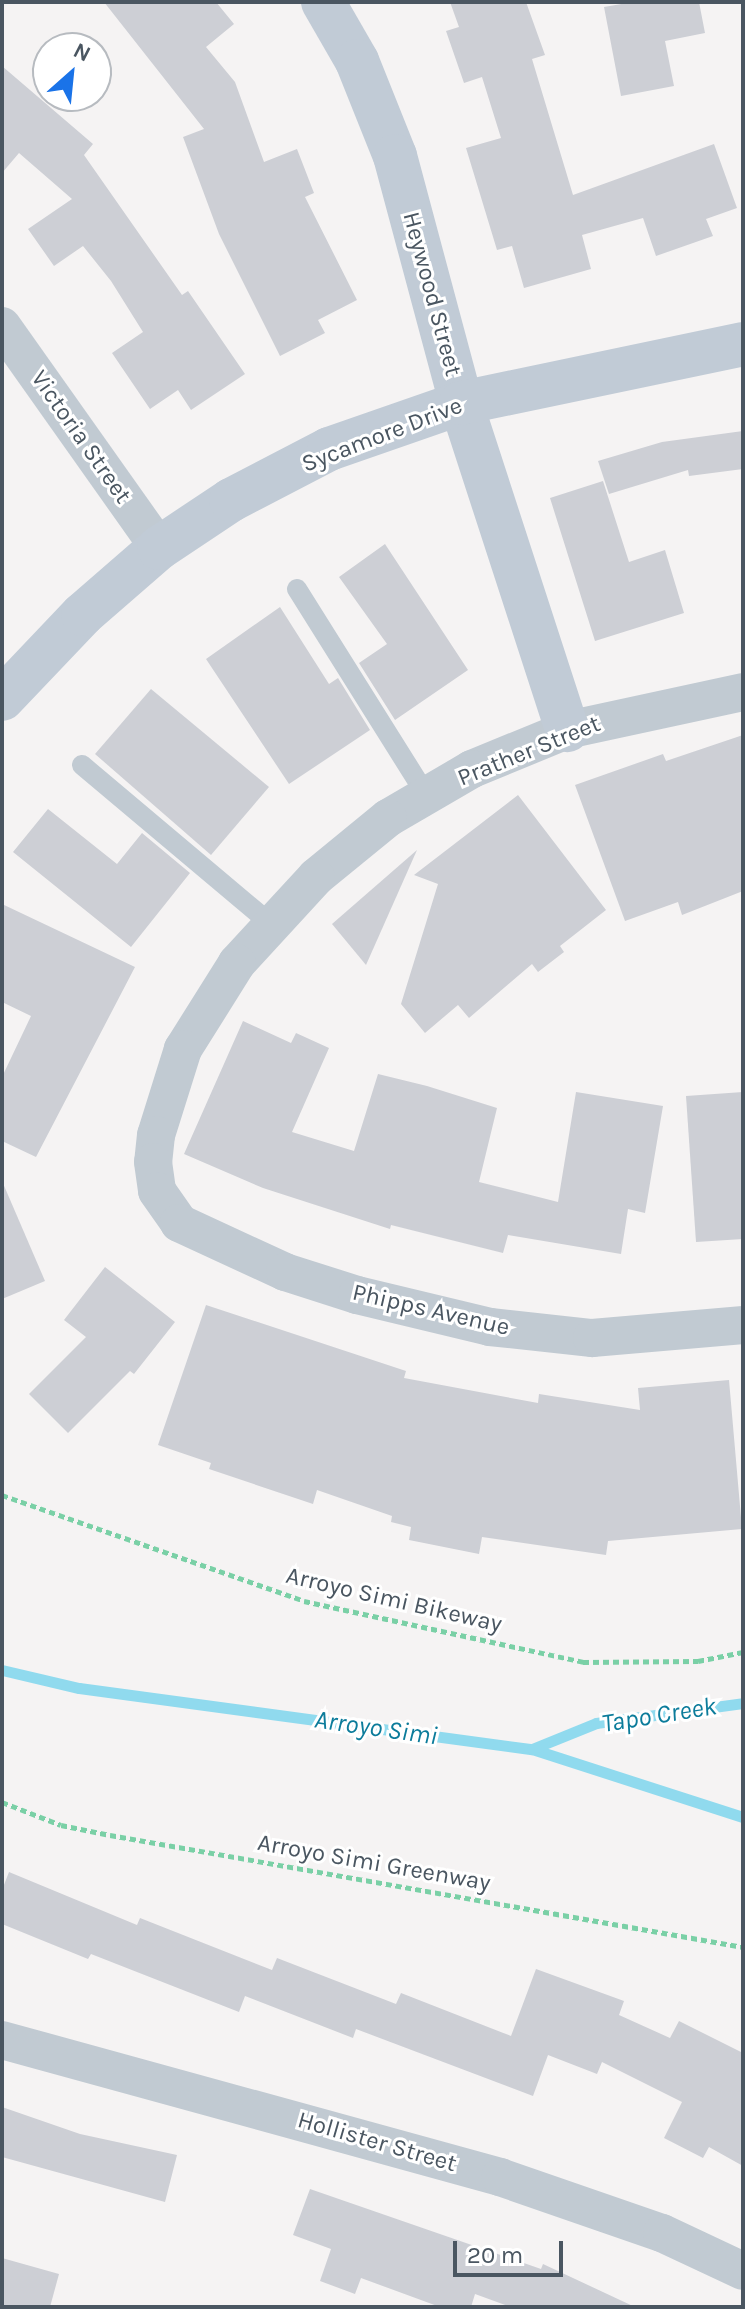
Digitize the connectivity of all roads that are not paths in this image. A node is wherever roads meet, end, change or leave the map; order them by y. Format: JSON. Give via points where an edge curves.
{"nodes":[{"id":1,"x":323,"y":2,"type":"edge"},
{"id":2,"x":2,"y":326,"type":"edge"},
{"id":3,"x":743,"y":344,"type":"edge"},
{"id":4,"x":461,"y":403,"type":"junction"},
{"id":5,"x":159,"y":548,"type":"junction"},
{"id":6,"x":297,"y":589,"type":"dead end"},
{"id":7,"x":743,"y":692,"type":"edge"},
{"id":8,"x":2,"y":699,"type":"edge"},
{"id":9,"x":567,"y":730,"type":"junction"},
{"id":10,"x":82,"y":765,"type":"dead end"},
{"id":11,"x":427,"y":796,"type":"junction"},
{"id":12,"x":272,"y":925,"type":"junction"},
{"id":13,"x":179,"y":1223,"type":"joint"},
{"id":14,"x":743,"y":1325,"type":"edge"},
{"id":15,"x":2,"y":2040,"type":"edge"},
{"id":16,"x":743,"y":2271,"type":"edge"}],
"edges":[{"from":1,"to":4,"type":"main road","name":"Heywood Street","via":[[357,61],[395,156]]},
{"from":2,"to":5,"type":"street","name":"Victoria Street"},
{"from":3,"to":4,"type":"main road","name":"Sycamore Drive"},
{"from":4,"to":5,"type":"main road","name":"Sycamore Drive","via":[[329,449],[231,500]]},
{"from":4,"to":9,"type":"main road","name":"Heywood Street"},
{"from":5,"to":8,"type":"main road","name":"Sycamore Drive","via":[[83,614]]},
{"from":6,"to":11,"type":"lane"},
{"from":7,"to":9,"type":"street","name":"Prather Street"},
{"from":9,"to":11,"type":"street","name":"Prather Street","via":[[472,769]]},
{"from":10,"to":12,"type":"lane"},
{"from":11,"to":12,"type":"street","name":"Prather Street","via":[[388,818],[316,877]]},
{"from":12,"to":13,"type":"street","name":"Prather Street","via":[[237,963],[183,1049],[156,1135],[157,1191]]},
{"from":13,"to":14,"type":"street","name":"Phipps Avenue","via":[[285,1272],[490,1327],[592,1338]]},
{"from":15,"to":16,"type":"street","name":"Hollister Street","via":[[26,2042],[500,2177],[662,2233]]}]}
